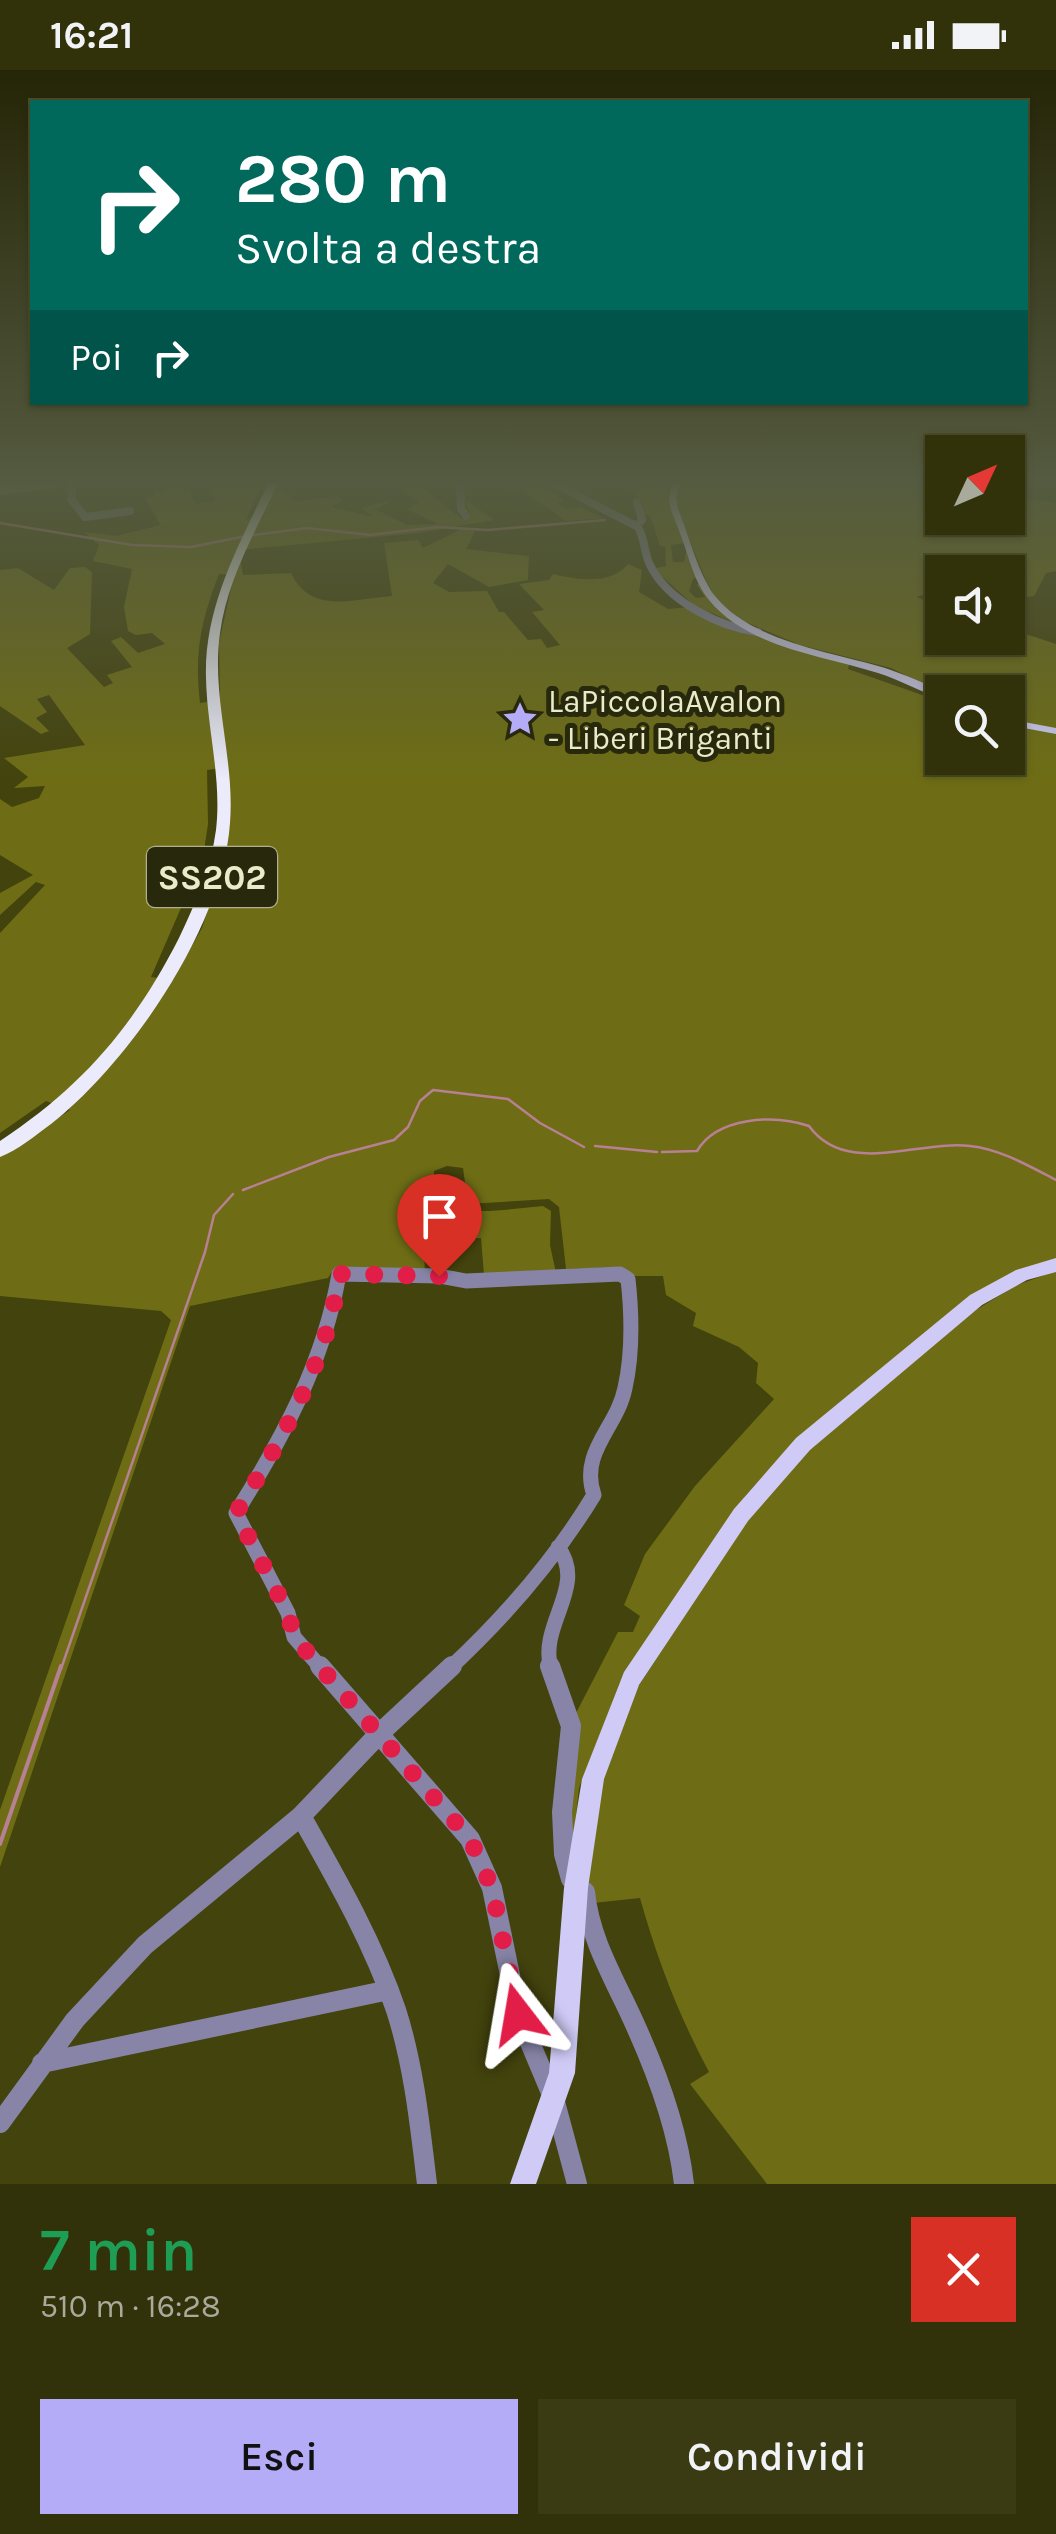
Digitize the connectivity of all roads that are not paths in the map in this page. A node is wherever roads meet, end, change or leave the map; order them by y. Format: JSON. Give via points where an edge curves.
{"nodes":[{"id":1,"x":223,"y":583,"type":"edge"},
{"id":2,"x":664,"y":583,"type":"edge"},
{"id":3,"x":703,"y":583,"type":"edge"},
{"id":4,"x":758,"y":632,"type":"junction"},
{"id":5,"x":925,"y":688,"type":"edge"},
{"id":6,"x":1025,"y":725,"type":"edge"},
{"id":7,"x":1056,"y":731,"type":"edge"},
{"id":8,"x":58,"y":1106,"type":"junction"},
{"id":9,"x":0,"y":1140,"type":"edge"},
{"id":10,"x":0,"y":1150,"type":"edge"},
{"id":11,"x":1056,"y":1264,"type":"edge"},
{"id":12,"x":558,"y":1547,"type":"junction"},
{"id":13,"x":379,"y":1734,"type":"junction"},
{"id":14,"x":301,"y":1816,"type":"junction"},
{"id":15,"x":576,"y":1888,"type":"junction"},
{"id":16,"x":389,"y":1990,"type":"junction"},
{"id":17,"x":42,"y":2063,"type":"junction"},
{"id":18,"x":555,"y":2102,"type":"junction"},
{"id":19,"x":0,"y":2123,"type":"edge"},
{"id":20,"x":427,"y":2184,"type":"edge"},
{"id":21,"x":524,"y":2184,"type":"edge"},
{"id":22,"x":577,"y":2184,"type":"edge"},
{"id":23,"x":684,"y":2184,"type":"edge"}],
"edges":[{"from":1,"to":8,"type":"highway","number":"SS202","via":[[205,637],[217,768],[206,867],[129,1041]]},
{"from":2,"to":4,"type":"street","via":[[706,614]]},
{"from":3,"to":4,"type":"main road","via":[[728,614]]},
{"from":4,"to":5,"type":"main road","via":[[888,670]]},
{"from":6,"to":7,"type":"main road"},
{"from":8,"to":9,"type":"highway","number":"SS202"},
{"from":8,"to":10,"type":"highway","number":"SS202"},
{"from":11,"to":15,"type":"main road","via":[[958,1314],[766,1482],[631,1679],[593,1779]]},
{"from":12,"to":13,"type":"street","via":[[479,1641]]},
{"from":12,"to":13,"type":"street","via":[[594,1495],[587,1470],[625,1390],[628,1279],[339,1274],[312,1371],[236,1513],[288,1613],[290,1631]]},
{"from":12,"to":15,"type":"street","via":[[571,1569],[546,1654],[571,1720],[564,1854]]},
{"from":13,"to":14,"type":"street"},
{"from":13,"to":18,"type":"street","via":[[450,1812],[487,1873],[518,2014]]},
{"from":14,"to":16,"type":"street"},
{"from":14,"to":17,"type":"street","via":[[145,1946]]},
{"from":15,"to":18,"type":"main road"},
{"from":15,"to":23,"type":"street","via":[[584,1891],[588,1924],[639,2032],[679,2140]]},
{"from":16,"to":17,"type":"street"},
{"from":16,"to":20,"type":"street"},
{"from":17,"to":19,"type":"street"},
{"from":18,"to":21,"type":"main road"},
{"from":18,"to":22,"type":"street"}]}
